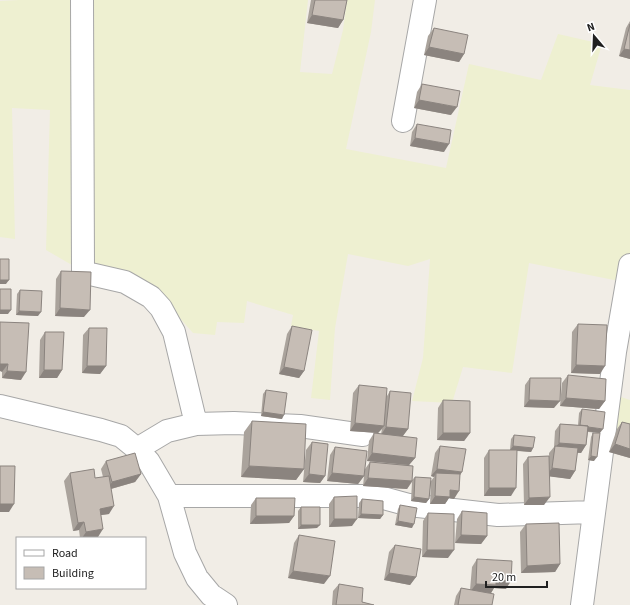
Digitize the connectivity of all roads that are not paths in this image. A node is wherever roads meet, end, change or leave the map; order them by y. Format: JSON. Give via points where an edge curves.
{"nodes":[{"id":1,"x":82,"y":0,"type":"edge"},
{"id":2,"x":425,"y":0,"type":"edge"},
{"id":3,"x":403,"y":121,"type":"dead end"},
{"id":4,"x":630,"y":265,"type":"edge"},
{"id":5,"x":0,"y":406,"type":"edge"},
{"id":6,"x":196,"y":424,"type":"junction"},
{"id":7,"x":363,"y":435,"type":"edge"},
{"id":8,"x":137,"y":449,"type":"junction"},
{"id":9,"x":169,"y":496,"type":"junction"},
{"id":10,"x":593,"y":512,"type":"junction"},
{"id":11,"x":226,"y":605,"type":"edge"},
{"id":12,"x":582,"y":605,"type":"edge"}],
"edges":[{"from":1,"to":6,"type":"street","via":[[83,271],[86,274],[125,282],[151,297],[161,308],[174,332]]},
{"from":2,"to":3,"type":"street"},
{"from":4,"to":10,"type":"street"},
{"from":5,"to":8,"type":"street","via":[[121,436]]},
{"from":6,"to":7,"type":"street","via":[[300,426]]},
{"from":6,"to":8,"type":"street","via":[[167,431]]},
{"from":8,"to":9,"type":"street","via":[[149,462]]},
{"from":9,"to":10,"type":"street","via":[[376,496],[409,505],[498,515]]},
{"from":9,"to":11,"type":"street","via":[[186,553],[197,578],[211,595]]},
{"from":10,"to":12,"type":"street"}]}
